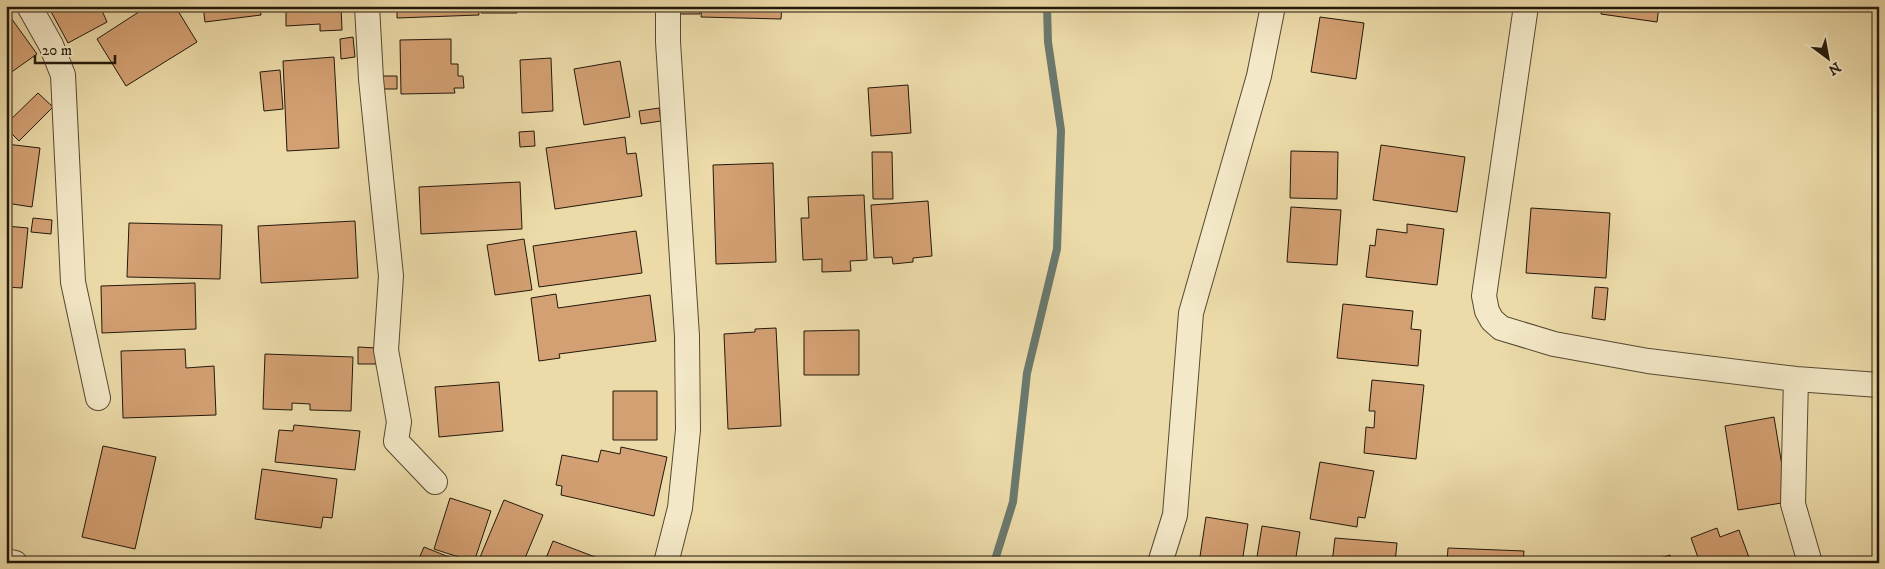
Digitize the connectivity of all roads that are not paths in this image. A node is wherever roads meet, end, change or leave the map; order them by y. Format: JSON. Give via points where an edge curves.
{"nodes":[{"id":1,"x":29,"y":6,"type":"edge"},
{"id":2,"x":367,"y":6,"type":"edge"},
{"id":3,"x":668,"y":6,"type":"edge"},
{"id":4,"x":1274,"y":6,"type":"edge"},
{"id":5,"x":1526,"y":6,"type":"edge"},
{"id":6,"x":1796,"y":379,"type":"junction"},
{"id":7,"x":1879,"y":385,"type":"edge"},
{"id":8,"x":98,"y":398,"type":"dead end"},
{"id":9,"x":435,"y":482,"type":"dead end"},
{"id":10,"x":6,"y":561,"type":"edge"},
{"id":11,"x":15,"y":563,"type":"edge"},
{"id":12,"x":666,"y":563,"type":"edge"},
{"id":13,"x":1160,"y":563,"type":"edge"},
{"id":14,"x":1810,"y":563,"type":"edge"}],
"edges":[{"from":1,"to":8,"type":"street","via":[[63,75],[73,282]]},
{"from":2,"to":9,"type":"street","via":[[391,276],[386,350],[399,422],[396,441]]},
{"from":3,"to":12,"type":"street","via":[[687,336],[688,430],[680,508]]},
{"from":4,"to":13,"type":"street","via":[[1259,76],[1191,313],[1175,516]]},
{"from":5,"to":6,"type":"street","via":[[1484,296],[1492,320],[1501,328],[1554,344],[1648,361]]},
{"from":6,"to":7,"type":"street"},
{"from":6,"to":14,"type":"street","via":[[1793,504]]},
{"from":10,"to":11,"type":"street"}]}
